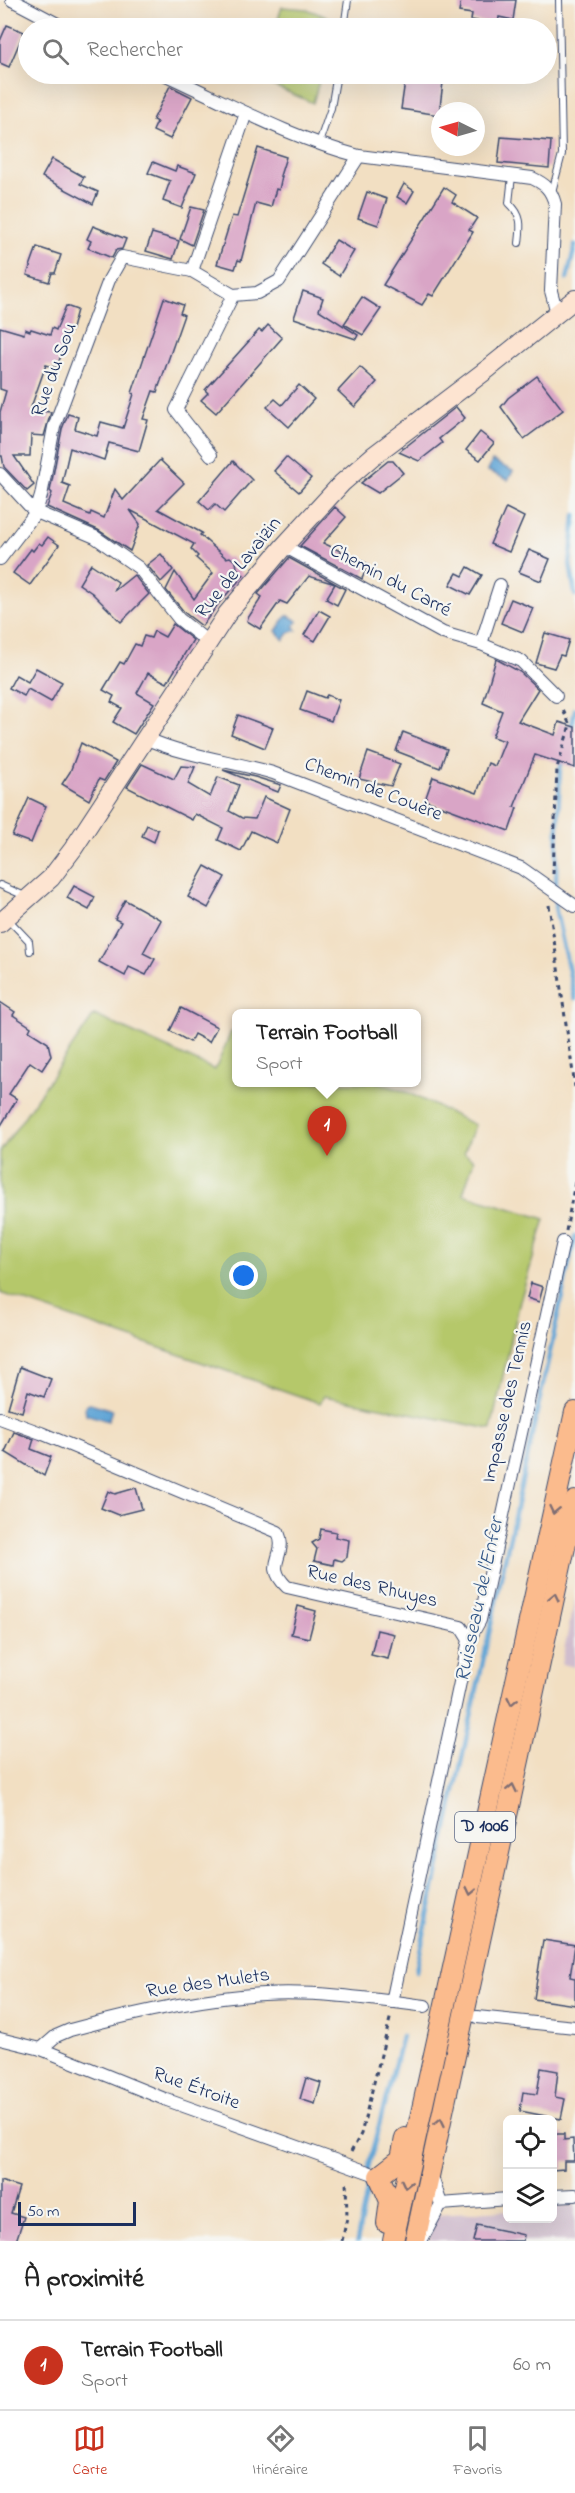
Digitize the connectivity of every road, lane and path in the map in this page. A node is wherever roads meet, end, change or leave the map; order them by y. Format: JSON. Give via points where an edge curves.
{"nodes":[{"id":1,"x":12,"y":0,"type":"edge"},
{"id":2,"x":348,"y":0,"type":"edge"},
{"id":3,"x":559,"y":0,"type":"edge"},
{"id":4,"x":46,"y":18,"type":"edge"},
{"id":5,"x":345,"y":18,"type":"edge"},
{"id":6,"x":185,"y":84,"type":"edge"},
{"id":7,"x":336,"y":84,"type":"edge"},
{"id":8,"x":246,"y":113,"type":"junction"},
{"id":9,"x":319,"y":144,"type":"junction"},
{"id":10,"x":359,"y":156,"type":"junction"},
{"id":11,"x":512,"y":176,"type":"junction"},
{"id":12,"x":552,"y":192,"type":"junction"},
{"id":13,"x":519,"y":243,"type":"dead end"},
{"id":14,"x":192,"y":270,"type":"junction"},
{"id":15,"x":233,"y":295,"type":"junction"},
{"id":16,"x":575,"y":299,"type":"edge"},
{"id":17,"x":557,"y":313,"type":"junction"},
{"id":18,"x":211,"y":454,"type":"dead end"},
{"id":19,"x":0,"y":474,"type":"edge"},
{"id":20,"x":36,"y":512,"type":"junction"},
{"id":21,"x":284,"y":546,"type":"junction"},
{"id":22,"x":0,"y":559,"type":"edge"},
{"id":23,"x":500,"y":585,"type":"dead end"},
{"id":24,"x":208,"y":642,"type":"junction"},
{"id":25,"x":481,"y":644,"type":"junction"},
{"id":26,"x":556,"y":696,"type":"joint"},
{"id":27,"x":145,"y":738,"type":"junction"},
{"id":28,"x":0,"y":885,"type":"edge"},
{"id":29,"x":550,"y":890,"type":"junction"},
{"id":30,"x":30,"y":898,"type":"junction"},
{"id":31,"x":575,"y":906,"type":"edge"},
{"id":32,"x":3,"y":920,"type":"edge"},
{"id":33,"x":30,"y":951,"type":"dead end"},
{"id":34,"x":575,"y":1087,"type":"edge"},
{"id":35,"x":575,"y":1182,"type":"edge"},
{"id":36,"x":563,"y":1242,"type":"joint"},
{"id":37,"x":575,"y":1412,"type":"edge"},
{"id":38,"x":0,"y":1418,"type":"edge"},
{"id":39,"x":575,"y":1501,"type":"edge"},
{"id":40,"x":469,"y":1640,"type":"junction"},
{"id":41,"x":392,"y":2002,"type":"junction"},
{"id":42,"x":424,"y":2006,"type":"dead end"},
{"id":43,"x":477,"y":2017,"type":"dead end"},
{"id":44,"x":575,"y":2027,"type":"edge"},
{"id":45,"x":0,"y":2038,"type":"edge"},
{"id":46,"x":41,"y":2049,"type":"junction"},
{"id":47,"x":431,"y":2072,"type":"junction"},
{"id":48,"x":350,"y":2166,"type":"junction"},
{"id":49,"x":430,"y":2169,"type":"junction"},
{"id":50,"x":379,"y":2176,"type":"junction"},
{"id":51,"x":575,"y":2195,"type":"edge"},
{"id":52,"x":557,"y":2196,"type":"edge"},
{"id":53,"x":503,"y":2199,"type":"edge"},
{"id":54,"x":441,"y":2204,"type":"junction"},
{"id":55,"x":342,"y":2241,"type":"edge"},
{"id":56,"x":385,"y":2241,"type":"edge"},
{"id":57,"x":393,"y":2241,"type":"edge"},
{"id":58,"x":415,"y":2241,"type":"edge"},
{"id":59,"x":421,"y":2241,"type":"edge"}],
"edges":[{"from":1,"to":4,"type":"street"},
{"from":2,"to":5,"type":"lane"},
{"from":3,"to":12,"type":"lane","via":[[562,153]]},
{"from":6,"to":8,"type":"street"},
{"from":7,"to":9,"type":"lane"},
{"from":8,"to":9,"type":"street"},
{"from":8,"to":14,"type":"street"},
{"from":9,"to":10,"type":"street"},
{"from":10,"to":11,"type":"street"},
{"from":10,"to":15,"type":"street","via":[[279,280],[256,293]]},
{"from":11,"to":12,"type":"street","via":[[532,178]]},
{"from":11,"to":13,"type":"lane","via":[[509,203],[521,221]]},
{"from":12,"to":17,"type":"street","via":[[555,204],[551,291]]},
{"from":14,"to":15,"type":"street","name":"Rue du Sou"},
{"from":14,"to":20,"type":"street","name":"Rue du Sou","via":[[122,257],[109,280],[54,427]]},
{"from":15,"to":18,"type":"street","via":[[176,410]]},
{"from":16,"to":17,"type":"main road","name":"Rue de Lavaizin"},
{"from":17,"to":21,"type":"main road","name":"Rue de Lavaizin","via":[[373,456],[342,483]]},
{"from":19,"to":20,"type":"street"},
{"from":20,"to":22,"type":"street","name":"Rue du Sou"},
{"from":20,"to":24,"type":"street","via":[[95,537],[139,568],[179,619]]},
{"from":21,"to":24,"type":"main road","name":"Rue de Lavaizin"},
{"from":21,"to":25,"type":"street","name":"Chemin du Carré","via":[[443,633]]},
{"from":23,"to":25,"type":"street"},
{"from":24,"to":27,"type":"main road","name":"Rue de Lavaizin"},
{"from":25,"to":26,"type":"street","name":"Chemin du Carré","via":[[521,661]]},
{"from":26,"to":29,"type":"path","via":[[570,725],[557,768]]},
{"from":27,"to":29,"type":"street","name":"Chemin de Couère","via":[[168,748],[273,773],[521,868]]},
{"from":27,"to":30,"type":"main road","name":"Rue de Lavaizin","via":[[85,833],[51,878]]},
{"from":28,"to":30,"type":"lane"},
{"from":29,"to":31,"type":"street","name":"Chemin de Couère"},
{"from":29,"to":34,"type":"path","via":[[555,960]]},
{"from":30,"to":32,"type":"main road","name":"Rue de Lavaizin"},
{"from":32,"to":33,"type":"lane","via":[[29,941]]},
{"from":35,"to":36,"type":"path"},
{"from":36,"to":40,"type":"street","name":"Impasse des Tennis","via":[[480,1620]]},
{"from":37,"to":47,"type":"main road","number":"D 1006","one_way":true},
{"from":38,"to":40,"type":"street","name":"Rue des Rhuyes","via":[[278,1532],[282,1540],[275,1570],[287,1587],[461,1627]]},
{"from":49,"to":39,"type":"main road","number":"D 1006","one_way":true},
{"from":40,"to":41,"type":"street"},
{"from":41,"to":42,"type":"street","name":"Rue des Mulets"},
{"from":41,"to":46,"type":"street","name":"Rue des Mulets","via":[[321,1995],[221,1998],[70,2030]]},
{"from":41,"to":48,"type":"path","via":[[391,2022]]},
{"from":43,"to":44,"type":"street"},
{"from":45,"to":46,"type":"street","name":"Rue Étroite"},
{"from":46,"to":48,"type":"street","name":"Rue Étroite","via":[[167,2100]]},
{"from":47,"to":50,"type":"main road","via":[[411,2108],[401,2159]]},
{"from":47,"to":57,"type":"main road","number":"D 1006","one_way":true},
{"from":48,"to":50,"type":"street","name":"Rue Étroite"},
{"from":48,"to":55,"type":"path"},
{"from":49,"to":54,"type":"street"},
{"from":49,"to":58,"type":"main road","number":"D 1006"},
{"from":50,"to":56,"type":"main road","via":[[390,2201]]},
{"from":51,"to":52,"type":"street"},
{"from":53,"to":54,"type":"street"},
{"from":54,"to":59,"type":"street"}]}
